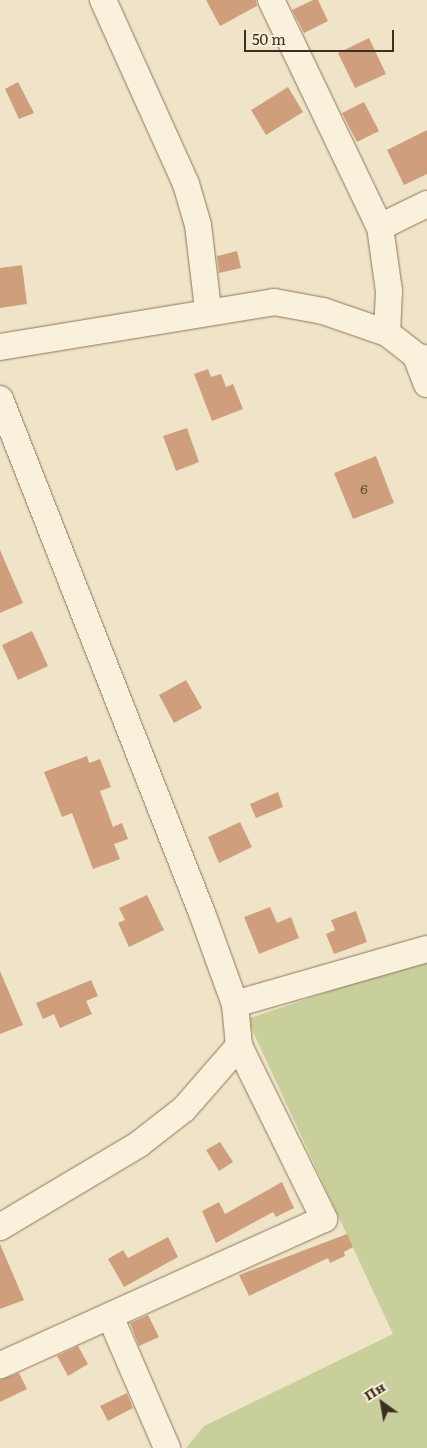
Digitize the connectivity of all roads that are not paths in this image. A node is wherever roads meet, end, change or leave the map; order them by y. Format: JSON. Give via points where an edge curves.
{"nodes":[{"id":1,"x":103,"y":0,"type":"edge"},
{"id":2,"x":271,"y":0,"type":"edge"},
{"id":3,"x":427,"y":204,"type":"edge"},
{"id":4,"x":380,"y":227,"type":"junction"},
{"id":5,"x":208,"y":309,"type":"junction"},
{"id":6,"x":387,"y":333,"type":"junction"},
{"id":7,"x":0,"y":347,"type":"edge"},
{"id":8,"x":421,"y":357,"type":"edge"},
{"id":9,"x":427,"y":384,"type":"edge"},
{"id":10,"x":0,"y":399,"type":"edge"},
{"id":11,"x":427,"y":949,"type":"edge"},
{"id":12,"x":235,"y":1004,"type":"junction"},
{"id":13,"x":239,"y":1046,"type":"junction"},
{"id":14,"x":0,"y":1227,"type":"edge"},
{"id":15,"x":110,"y":1316,"type":"junction"},
{"id":16,"x":0,"y":1365,"type":"edge"},
{"id":17,"x":167,"y":1448,"type":"edge"}],
"edges":[{"from":1,"to":5,"type":"street","via":[[186,184],[198,225]]},
{"from":2,"to":4,"type":"street"},
{"from":3,"to":4,"type":"street"},
{"from":4,"to":6,"type":"street","via":[[389,291]]},
{"from":5,"to":6,"type":"street","via":[[274,302],[323,311]]},
{"from":5,"to":7,"type":"street"},
{"from":6,"to":8,"type":"street"},
{"from":8,"to":9,"type":"street"},
{"from":10,"to":12,"type":"street"},
{"from":11,"to":12,"type":"street"},
{"from":12,"to":13,"type":"street"},
{"from":13,"to":14,"type":"street","via":[[184,1110],[139,1144]]},
{"from":13,"to":15,"type":"street","via":[[324,1219]]},
{"from":15,"to":16,"type":"street"},
{"from":15,"to":17,"type":"street"}]}
